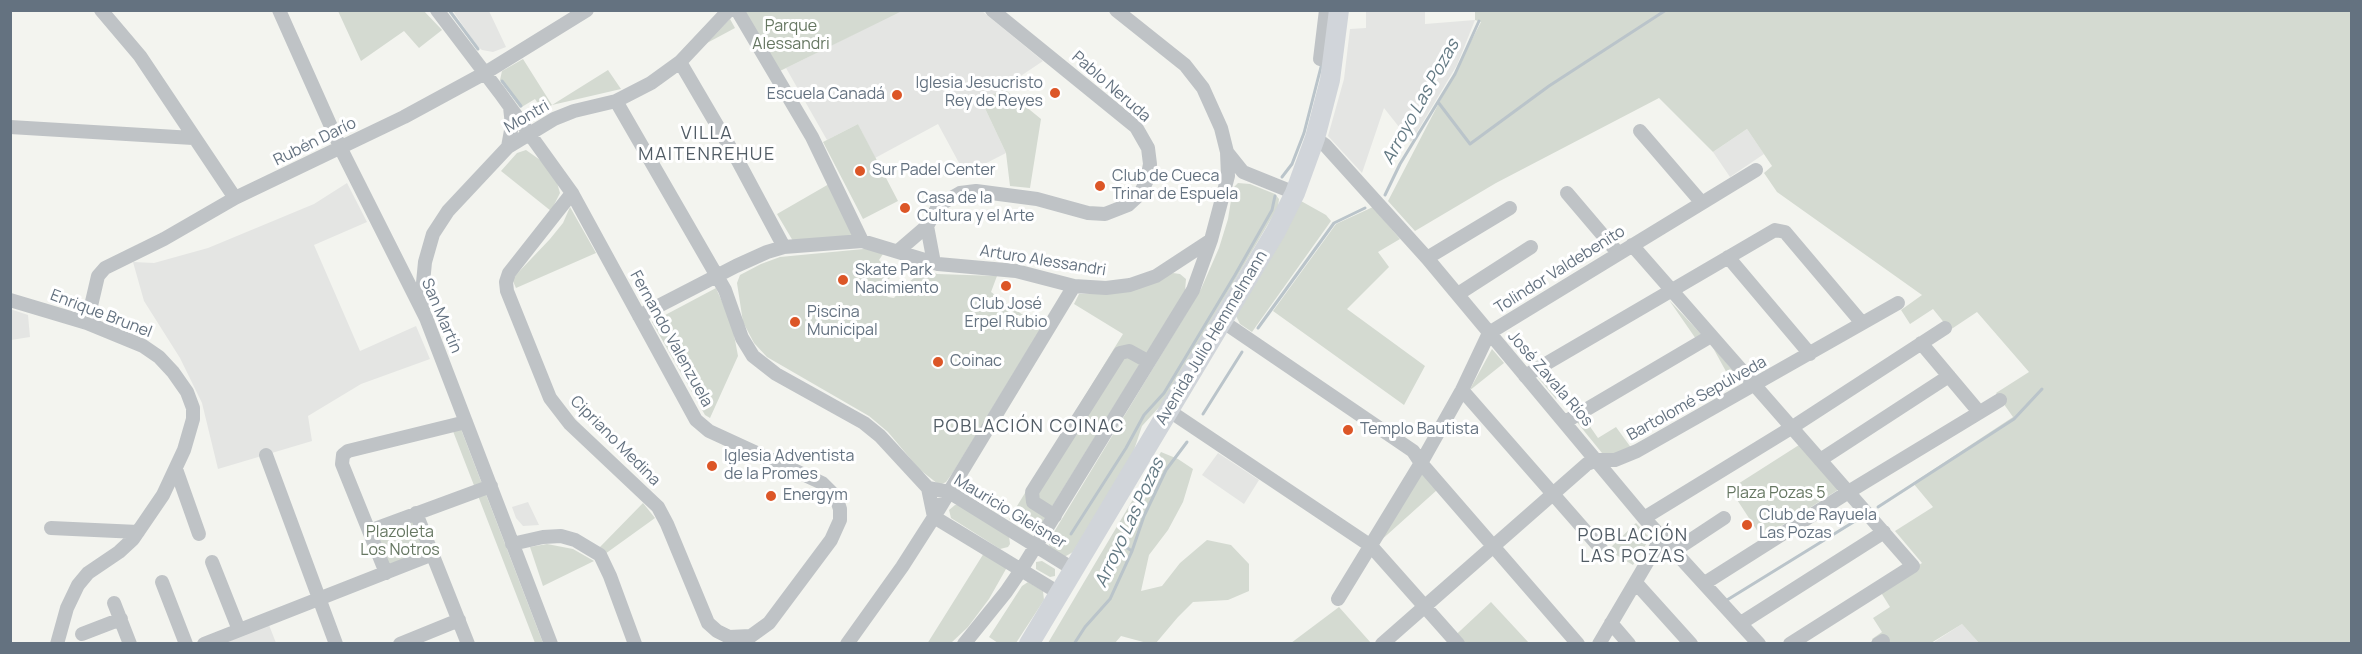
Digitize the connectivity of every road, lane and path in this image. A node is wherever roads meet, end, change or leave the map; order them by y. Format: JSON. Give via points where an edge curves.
{"nodes":[{"id":1,"x":101,"y":10,"type":"edge"},
{"id":2,"x":279,"y":10,"type":"edge"},
{"id":3,"x":437,"y":10,"type":"edge"},
{"id":4,"x":587,"y":10,"type":"edge"},
{"id":5,"x":729,"y":10,"type":"edge"},
{"id":6,"x":737,"y":10,"type":"edge"},
{"id":7,"x":992,"y":10,"type":"edge"},
{"id":8,"x":1326,"y":10,"type":"edge"},
{"id":9,"x":1339,"y":10,"type":"edge"},
{"id":10,"x":1119,"y":11,"type":"edge"},
{"id":11,"x":1320,"y":59,"type":"dead end"},
{"id":12,"x":680,"y":62,"type":"junction"},
{"id":13,"x":485,"y":73,"type":"junction"},
{"id":14,"x":616,"y":101,"type":"junction"},
{"id":15,"x":510,"y":106,"type":"junction"},
{"id":16,"x":10,"y":127,"type":"edge"},
{"id":17,"x":1640,"y":131,"type":"dead end"},
{"id":18,"x":529,"y":133,"type":"junction"},
{"id":19,"x":193,"y":138,"type":"junction"},
{"id":20,"x":1315,"y":138,"type":"junction"},
{"id":21,"x":508,"y":147,"type":"junction"},
{"id":22,"x":341,"y":149,"type":"junction"},
{"id":23,"x":1227,"y":152,"type":"junction"},
{"id":24,"x":1756,"y":170,"type":"dead end"},
{"id":25,"x":1243,"y":172,"type":"junction"},
{"id":26,"x":1228,"y":176,"type":"junction"},
{"id":27,"x":572,"y":193,"type":"junction"},
{"id":28,"x":1295,"y":193,"type":"junction"},
{"id":29,"x":1567,"y":193,"type":"dead end"},
{"id":30,"x":235,"y":198,"type":"junction"},
{"id":31,"x":1702,"y":203,"type":"junction"},
{"id":32,"x":1510,"y":208,"type":"dead end"},
{"id":33,"x":927,"y":226,"type":"junction"},
{"id":34,"x":1211,"y":240,"type":"junction"},
{"id":35,"x":862,"y":241,"type":"junction"},
{"id":36,"x":1632,"y":245,"type":"junction"},
{"id":37,"x":784,"y":247,"type":"junction"},
{"id":38,"x":1531,"y":248,"type":"dead end"},
{"id":39,"x":898,"y":250,"type":"junction"},
{"id":40,"x":1618,"y":253,"type":"junction"},
{"id":41,"x":1728,"y":257,"type":"junction"},
{"id":42,"x":1427,"y":258,"type":"junction"},
{"id":43,"x":424,"y":262,"type":"junction"},
{"id":44,"x":400,"y":263,"type":"junction"},
{"id":45,"x":934,"y":263,"type":"junction"},
{"id":46,"x":1178,"y":263,"type":"junction"},
{"id":47,"x":1200,"y":270,"type":"junction"},
{"id":48,"x":717,"y":276,"type":"junction"},
{"id":49,"x":1074,"y":286,"type":"junction"},
{"id":50,"x":1670,"y":290,"type":"junction"},
{"id":51,"x":1458,"y":294,"type":"junction"},
{"id":52,"x":10,"y":300,"type":"edge"},
{"id":53,"x":1898,"y":303,"type":"dead end"},
{"id":54,"x":639,"y":316,"type":"junction"},
{"id":55,"x":426,"y":318,"type":"junction"},
{"id":56,"x":1222,"y":321,"type":"junction"},
{"id":57,"x":87,"y":323,"type":"junction"},
{"id":58,"x":1862,"y":324,"type":"junction"},
{"id":59,"x":1945,"y":328,"type":"dead end"},
{"id":60,"x":1489,"y":333,"type":"junction"},
{"id":61,"x":1711,"y":336,"type":"junction"},
{"id":62,"x":1921,"y":343,"type":"junction"},
{"id":63,"x":1810,"y":354,"type":"junction"},
{"id":64,"x":1149,"y":362,"type":"junction"},
{"id":65,"x":1525,"y":376,"type":"junction"},
{"id":66,"x":1949,"y":376,"type":"junction"},
{"id":67,"x":1755,"y":386,"type":"junction"},
{"id":68,"x":1462,"y":390,"type":"junction"},
{"id":69,"x":2000,"y":400,"type":"dead end"},
{"id":70,"x":1168,"y":410,"type":"junction"},
{"id":71,"x":1979,"y":412,"type":"junction"},
{"id":72,"x":466,"y":422,"type":"junction"},
{"id":73,"x":1565,"y":422,"type":"junction"},
{"id":74,"x":1791,"y":428,"type":"junction"},
{"id":75,"x":266,"y":455,"type":"dead end"},
{"id":76,"x":1597,"y":460,"type":"junction"},
{"id":77,"x":1820,"y":460,"type":"junction"},
{"id":78,"x":1421,"y":463,"type":"junction"},
{"id":79,"x":176,"y":469,"type":"junction"},
{"id":80,"x":490,"y":486,"type":"junction"},
{"id":81,"x":928,"y":488,"type":"junction"},
{"id":82,"x":1850,"y":491,"type":"junction"},
{"id":83,"x":949,"y":492,"type":"junction"},
{"id":84,"x":1552,"y":493,"type":"junction"},
{"id":85,"x":416,"y":513,"type":"junction"},
{"id":86,"x":1055,"y":516,"type":"junction"},
{"id":87,"x":934,"y":517,"type":"junction"},
{"id":88,"x":1644,"y":518,"type":"junction"},
{"id":89,"x":1724,"y":518,"type":"dead end"},
{"id":90,"x":51,"y":528,"type":"dead end"},
{"id":91,"x":369,"y":531,"type":"junction"},
{"id":92,"x":138,"y":532,"type":"junction"},
{"id":93,"x":1884,"y":532,"type":"junction"},
{"id":94,"x":200,"y":534,"type":"dead end"},
{"id":95,"x":1662,"y":537,"type":"junction"},
{"id":96,"x":512,"y":544,"type":"junction"},
{"id":97,"x":1035,"y":546,"type":"junction"},
{"id":98,"x":1371,"y":546,"type":"junction"},
{"id":99,"x":1491,"y":546,"type":"junction"},
{"id":100,"x":1674,"y":551,"type":"junction"},
{"id":101,"x":433,"y":554,"type":"junction"},
{"id":102,"x":1609,"y":558,"type":"dead end"},
{"id":103,"x":212,"y":562,"type":"dead end"},
{"id":104,"x":1073,"y":569,"type":"junction"},
{"id":105,"x":1021,"y":570,"type":"junction"},
{"id":106,"x":386,"y":573,"type":"junction"},
{"id":107,"x":162,"y":582,"type":"dead end"},
{"id":108,"x":1636,"y":583,"type":"junction"},
{"id":109,"x":1705,"y":584,"type":"junction"},
{"id":110,"x":1059,"y":594,"type":"junction"},
{"id":111,"x":319,"y":599,"type":"junction"},
{"id":112,"x":1338,"y":599,"type":"dead end"},
{"id":113,"x":114,"y":603,"type":"dead end"},
{"id":114,"x":1425,"y":606,"type":"junction"},
{"id":115,"x":121,"y":619,"type":"junction"},
{"id":116,"x":459,"y":620,"type":"junction"},
{"id":117,"x":1611,"y":623,"type":"junction"},
{"id":118,"x":1741,"y":623,"type":"junction"},
{"id":119,"x":239,"y":630,"type":"junction"},
{"id":120,"x":82,"y":634,"type":"dead end"},
{"id":121,"x":740,"y":638,"type":"joint"},
{"id":122,"x":57,"y":644,"type":"edge"},
{"id":123,"x":130,"y":644,"type":"edge"},
{"id":124,"x":186,"y":644,"type":"edge"},
{"id":125,"x":204,"y":644,"type":"edge"},
{"id":126,"x":336,"y":644,"type":"edge"},
{"id":127,"x":400,"y":644,"type":"edge"},
{"id":128,"x":468,"y":644,"type":"edge"},
{"id":129,"x":551,"y":644,"type":"edge"},
{"id":130,"x":636,"y":644,"type":"edge"},
{"id":131,"x":847,"y":644,"type":"edge"},
{"id":132,"x":964,"y":644,"type":"edge"},
{"id":133,"x":1029,"y":644,"type":"edge"},
{"id":134,"x":1382,"y":644,"type":"edge"},
{"id":135,"x":1458,"y":644,"type":"edge"},
{"id":136,"x":1578,"y":644,"type":"edge"},
{"id":137,"x":1599,"y":644,"type":"edge"},
{"id":138,"x":1629,"y":644,"type":"edge"},
{"id":139,"x":1691,"y":644,"type":"edge"},
{"id":140,"x":1759,"y":644,"type":"edge"},
{"id":141,"x":1790,"y":644,"type":"edge"}],
"edges":[{"from":1,"to":19,"type":"street","via":[[140,56]]},
{"from":2,"to":22,"type":"street","name":"San Martín"},
{"from":3,"to":13,"type":"street","name":"Fernando Valenzuela"},
{"from":4,"to":13,"type":"street","name":"Rubén Darío"},
{"from":5,"to":12,"type":"street","name":"Montri"},
{"from":6,"to":35,"type":"street","via":[[812,137]]},
{"from":7,"to":33,"type":"street","name":"Pablo Neruda","via":[[1136,127],[1148,148],[1148,180],[1128,205],[1105,214],[1037,199],[976,191],[960,193],[939,205]]},
{"from":8,"to":11,"type":"street"},
{"from":9,"to":20,"type":"highway","name":"Avenida Julio Hemmelmann","via":[[1330,80]]},
{"from":10,"to":23,"type":"street","via":[[1194,76],[1216,114]]},
{"from":12,"to":14,"type":"street","name":"Montri"},
{"from":12,"to":37,"type":"street"},
{"from":13,"to":15,"type":"street","name":"Fernando Valenzuela"},
{"from":13,"to":22,"type":"street","name":"Rubén Darío"},
{"from":14,"to":18,"type":"street","name":"Montri","via":[[574,111]]},
{"from":14,"to":48,"type":"street","name":"Mauricio Gleisner"},
{"from":15,"to":18,"type":"street","name":"Fernando Valenzuela"},
{"from":15,"to":21,"type":"street"},
{"from":16,"to":19,"type":"street"},
{"from":17,"to":31,"type":"street"},
{"from":18,"to":21,"type":"street","name":"Montri"},
{"from":18,"to":27,"type":"street","name":"Fernando Valenzuela"},
{"from":19,"to":30,"type":"street"},
{"from":20,"to":28,"type":"highway","name":"Avenida Julio Hemmelmann"},
{"from":20,"to":42,"type":"street","name":"José Zavala Ríos"},
{"from":21,"to":43,"type":"street","name":"Montri","via":[[443,218]]},
{"from":22,"to":30,"type":"street","name":"Rubén Darío"},
{"from":22,"to":44,"type":"street","name":"San Martín"},
{"from":23,"to":25,"type":"street"},
{"from":23,"to":26,"type":"street"},
{"from":24,"to":31,"type":"street","name":"Tolindor Valdebenito"},
{"from":25,"to":26,"type":"street"},
{"from":25,"to":28,"type":"street"},
{"from":26,"to":34,"type":"street"},
{"from":27,"to":54,"type":"street","name":"Fernando Valenzuela"},
{"from":27,"to":121,"type":"street","name":"Cipriano Medina","via":[[509,273],[507,291],[550,398],[570,424],[658,507],[704,617],[717,631]]},
{"from":28,"to":56,"type":"highway","name":"Avenida Julio Hemmelmann"},
{"from":29,"to":40,"type":"street"},
{"from":30,"to":57,"type":"street","name":"Rubén Darío","via":[[105,268],[98,276]]},
{"from":31,"to":36,"type":"street","name":"Tolindor Valdebenito"},
{"from":32,"to":42,"type":"street"},
{"from":33,"to":39,"type":"street","name":"Pablo Neruda"},
{"from":33,"to":45,"type":"street"},
{"from":34,"to":46,"type":"street","name":"Arturo Alessandri"},
{"from":34,"to":47,"type":"street"},
{"from":35,"to":37,"type":"street","name":"Arturo Alessandri"},
{"from":35,"to":39,"type":"street","name":"Arturo Alessandri"},
{"from":36,"to":40,"type":"street","name":"Tolindor Valdebenito"},
{"from":36,"to":50,"type":"street"},
{"from":37,"to":48,"type":"street","name":"Arturo Alessandri"},
{"from":38,"to":51,"type":"street"},
{"from":39,"to":45,"type":"street","name":"Arturo Alessandri"},
{"from":40,"to":60,"type":"street","name":"Tolindor Valdebenito"},
{"from":41,"to":50,"type":"street"},
{"from":41,"to":58,"type":"street","via":[[1775,230],[1785,232]]},
{"from":41,"to":63,"type":"street"},
{"from":42,"to":51,"type":"street","name":"José Zavala Ríos"},
{"from":43,"to":44,"type":"street","via":[[413,269]]},
{"from":43,"to":55,"type":"street","name":"Montri"},
{"from":44,"to":55,"type":"street","name":"San Martín"},
{"from":45,"to":49,"type":"street","name":"Arturo Alessandri","via":[[1016,271]]},
{"from":46,"to":47,"type":"street"},
{"from":46,"to":49,"type":"street","name":"Arturo Alessandri","via":[[1130,285]]},
{"from":47,"to":64,"type":"street","via":[[1193,290]]},
{"from":48,"to":54,"type":"street","name":"Arturo Alessandri"},
{"from":48,"to":81,"type":"street","name":"Mauricio Gleisner","via":[[753,356],[776,374],[864,423]]},
{"from":49,"to":83,"type":"street"},
{"from":50,"to":61,"type":"street"},
{"from":50,"to":65,"type":"street"},
{"from":51,"to":60,"type":"street","name":"José Zavala Ríos"},
{"from":52,"to":57,"type":"street","name":"Enrique Brunel"},
{"from":53,"to":58,"type":"street","name":"Bartolomé Sepúlveda"},
{"from":54,"to":121,"type":"street","name":"Fernando Valenzuela","via":[[696,420],[709,431],[822,483],[839,504],[840,520],[831,540],[769,623],[758,633]]},
{"from":55,"to":72,"type":"street","name":"San Martín"},
{"from":56,"to":70,"type":"highway","name":"Avenida Julio Hemmelmann"},
{"from":56,"to":78,"type":"street","via":[[1413,451]]},
{"from":57,"to":79,"type":"street","name":"Enrique Brunel","via":[[152,351],[187,392],[193,419]]},
{"from":58,"to":63,"type":"street","name":"Bartolomé Sepúlveda"},
{"from":59,"to":62,"type":"street"},
{"from":60,"to":65,"type":"street","name":"José Zavala Ríos"},
{"from":60,"to":68,"type":"street","name":"Tolindor Valdebenito"},
{"from":61,"to":67,"type":"street"},
{"from":61,"to":73,"type":"street"},
{"from":62,"to":66,"type":"street"},
{"from":62,"to":74,"type":"street"},
{"from":63,"to":67,"type":"street","name":"Bartolomé Sepúlveda"},
{"from":64,"to":86,"type":"street"},
{"from":64,"to":86,"type":"street","via":[[1129,351],[1120,353],[1032,492],[1033,502]]},
{"from":65,"to":73,"type":"street","name":"José Zavala Ríos"},
{"from":66,"to":71,"type":"street"},
{"from":66,"to":77,"type":"street"},
{"from":67,"to":74,"type":"street"},
{"from":67,"to":76,"type":"street","name":"Bartolomé Sepúlveda","via":[[1637,451],[1615,460]]},
{"from":68,"to":78,"type":"street","name":"Tolindor Valdebenito"},
{"from":68,"to":84,"type":"street"},
{"from":69,"to":71,"type":"street"},
{"from":70,"to":98,"type":"street"},
{"from":70,"to":104,"type":"highway","name":"Avenida Julio Hemmelmann"},
{"from":71,"to":82,"type":"street"},
{"from":72,"to":80,"type":"street","name":"San Martín"},
{"from":72,"to":91,"type":"street","via":[[344,453],[342,464]]},
{"from":73,"to":76,"type":"street","name":"José Zavala Ríos"},
{"from":74,"to":77,"type":"street"},
{"from":74,"to":88,"type":"street"},
{"from":75,"to":111,"type":"street"},
{"from":76,"to":84,"type":"street","name":"Bartolomé Sepúlveda"},
{"from":76,"to":88,"type":"street","name":"José Zavala Ríos"},
{"from":77,"to":82,"type":"street"},
{"from":78,"to":98,"type":"street","name":"Tolindor Valdebenito"},
{"from":78,"to":99,"type":"street"},
{"from":79,"to":92,"type":"street","name":"Enrique Brunel"},
{"from":79,"to":94,"type":"street"},
{"from":80,"to":85,"type":"street"},
{"from":80,"to":96,"type":"street","name":"San Martín"},
{"from":81,"to":83,"type":"street","name":"Mauricio Gleisner"},
{"from":81,"to":87,"type":"street","name":"Mauricio Gleisner"},
{"from":82,"to":93,"type":"street"},
{"from":82,"to":109,"type":"street"},
{"from":83,"to":87,"type":"street"},
{"from":83,"to":97,"type":"street","name":"Mauricio Gleisner"},
{"from":84,"to":99,"type":"street","name":"Bartolomé Sepúlveda"},
{"from":84,"to":102,"type":"street"},
{"from":85,"to":91,"type":"street"},
{"from":85,"to":101,"type":"street"},
{"from":86,"to":97,"type":"street"},
{"from":87,"to":105,"type":"street"},
{"from":87,"to":131,"type":"street"},
{"from":88,"to":95,"type":"street","name":"José Zavala Ríos"},
{"from":89,"to":100,"type":"street"},
{"from":90,"to":92,"type":"street"},
{"from":91,"to":106,"type":"street"},
{"from":92,"to":122,"type":"street","name":"Enrique Brunel","via":[[127,546],[78,585]]},
{"from":93,"to":118,"type":"street"},
{"from":93,"to":141,"type":"street","via":[[1913,566]]},
{"from":95,"to":100,"type":"street","name":"José Zavala Ríos"},
{"from":95,"to":108,"type":"street"},
{"from":96,"to":129,"type":"street","name":"San Martín"},
{"from":96,"to":130,"type":"street","via":[[561,536],[600,555]]},
{"from":97,"to":104,"type":"street","name":"Mauricio Gleisner"},
{"from":97,"to":105,"type":"street"},
{"from":98,"to":112,"type":"street","name":"Tolindor Valdebenito"},
{"from":98,"to":114,"type":"street"},
{"from":99,"to":114,"type":"street","name":"Bartolomé Sepúlveda"},
{"from":99,"to":136,"type":"street"},
{"from":100,"to":109,"type":"street","name":"José Zavala Ríos"},
{"from":101,"to":106,"type":"street"},
{"from":101,"to":116,"type":"street"},
{"from":103,"to":119,"type":"street"},
{"from":104,"to":110,"type":"highway","name":"Avenida Julio Hemmelmann"},
{"from":105,"to":110,"type":"street"},
{"from":105,"to":132,"type":"street"},
{"from":106,"to":111,"type":"street"},
{"from":107,"to":124,"type":"street"},
{"from":108,"to":117,"type":"street"},
{"from":108,"to":139,"type":"street"},
{"from":109,"to":118,"type":"street","name":"José Zavala Ríos"},
{"from":110,"to":133,"type":"highway","name":"Avenida Julio Hemmelmann"},
{"from":111,"to":119,"type":"street"},
{"from":111,"to":126,"type":"street"},
{"from":113,"to":115,"type":"street"},
{"from":114,"to":134,"type":"street","name":"Bartolomé Sepúlveda"},
{"from":114,"to":135,"type":"street"},
{"from":115,"to":120,"type":"street"},
{"from":115,"to":123,"type":"street"},
{"from":116,"to":127,"type":"street"},
{"from":116,"to":128,"type":"street"},
{"from":117,"to":137,"type":"street"},
{"from":117,"to":138,"type":"street"},
{"from":118,"to":140,"type":"street","name":"José Zavala Ríos"},
{"from":119,"to":125,"type":"street"}]}
